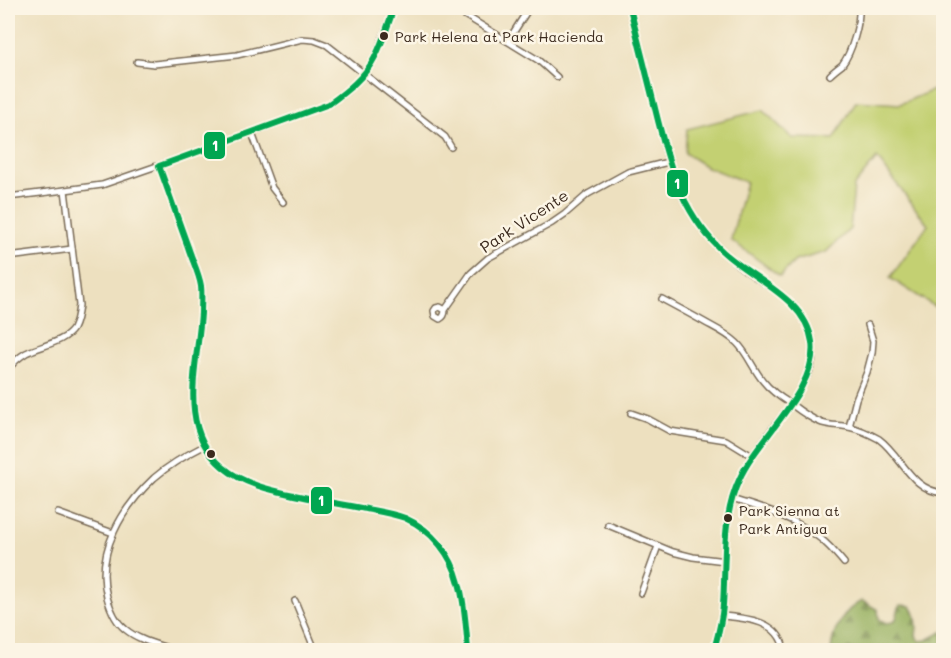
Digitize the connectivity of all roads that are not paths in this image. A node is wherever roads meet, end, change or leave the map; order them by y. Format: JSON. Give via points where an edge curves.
{"nodes":[{"id":1,"x":394,"y":8,"type":"edge"},
{"id":2,"x":453,"y":8,"type":"edge"},
{"id":3,"x":529,"y":8,"type":"edge"},
{"id":4,"x":630,"y":8,"type":"edge"},
{"id":5,"x":859,"y":8,"type":"edge"},
{"id":6,"x":508,"y":41,"type":"junction"},
{"id":7,"x":137,"y":62,"type":"dead end"},
{"id":8,"x":364,"y":74,"type":"junction"},
{"id":9,"x":830,"y":75,"type":"dead end"},
{"id":10,"x":557,"y":77,"type":"dead end"},
{"id":11,"x":252,"y":133,"type":"junction"},
{"id":12,"x":451,"y":147,"type":"dead end"},
{"id":13,"x":668,"y":162,"type":"junction"},
{"id":14,"x":159,"y":166,"type":"junction"},
{"id":15,"x":65,"y":190,"type":"junction"},
{"id":16,"x":8,"y":197,"type":"edge"},
{"id":17,"x":283,"y":202,"type":"dead end"},
{"id":18,"x":72,"y":249,"type":"junction"},
{"id":19,"x":8,"y":257,"type":"edge"},
{"id":20,"x":662,"y":299,"type":"dead end"},
{"id":21,"x":445,"y":310,"type":"dead end"},
{"id":22,"x":868,"y":325,"type":"dead end"},
{"id":23,"x":8,"y":369,"type":"edge"},
{"id":24,"x":790,"y":404,"type":"junction"},
{"id":25,"x":631,"y":413,"type":"dead end"},
{"id":26,"x":849,"y":427,"type":"junction"},
{"id":27,"x":204,"y":446,"type":"junction"},
{"id":28,"x":752,"y":456,"type":"junction"},
{"id":29,"x":944,"y":493,"type":"edge"},
{"id":30,"x":732,"y":499,"type":"junction"},
{"id":31,"x":58,"y":513,"type":"dead end"},
{"id":32,"x":608,"y":525,"type":"dead end"},
{"id":33,"x":113,"y":533,"type":"junction"},
{"id":34,"x":658,"y":546,"type":"junction"},
{"id":35,"x":725,"y":561,"type":"junction"},
{"id":36,"x":844,"y":563,"type":"dead end"},
{"id":37,"x":641,"y":593,"type":"dead end"},
{"id":38,"x":294,"y":601,"type":"dead end"},
{"id":39,"x":723,"y":616,"type":"junction"},
{"id":40,"x":167,"y":648,"type":"dead end"},
{"id":41,"x":315,"y":651,"type":"edge"},
{"id":42,"x":468,"y":651,"type":"edge"},
{"id":43,"x":714,"y":651,"type":"edge"},
{"id":44,"x":784,"y":651,"type":"edge"}],
"edges":[{"from":1,"to":8,"type":"street"},
{"from":2,"to":6,"type":"street"},
{"from":3,"to":6,"type":"street"},
{"from":4,"to":13,"type":"street"},
{"from":5,"to":9,"type":"street","via":[[853,43],[843,64]]},
{"from":6,"to":10,"type":"street"},
{"from":7,"to":8,"type":"street","via":[[154,64],[237,55],[302,39],[327,45]]},
{"from":8,"to":11,"type":"street","via":[[329,104]]},
{"from":8,"to":12,"type":"street","via":[[445,137]]},
{"from":11,"to":14,"type":"street"},
{"from":11,"to":17,"type":"street","via":[[272,189]]},
{"from":13,"to":21,"type":"street","name":"Park Vicente","via":[[627,172],[588,194],[552,223],[488,258],[471,273]]},
{"from":13,"to":24,"type":"street","via":[[693,217],[709,238],[735,264],[789,301],[808,326],[812,365]]},
{"from":14,"to":15,"type":"street","via":[[102,184]]},
{"from":14,"to":27,"type":"street","via":[[201,285],[193,397],[194,420]]},
{"from":15,"to":16,"type":"street"},
{"from":15,"to":18,"type":"street"},
{"from":18,"to":19,"type":"street"},
{"from":18,"to":23,"type":"street","via":[[79,305],[72,330],[66,337],[17,359]]},
{"from":20,"to":24,"type":"street","via":[[739,344],[762,380]]},
{"from":22,"to":26,"type":"street","via":[[872,353]]},
{"from":24,"to":26,"type":"street","via":[[822,423]]},
{"from":24,"to":28,"type":"street"},
{"from":25,"to":28,"type":"street","via":[[670,431],[726,440]]},
{"from":26,"to":29,"type":"street","via":[[879,440],[926,489]]},
{"from":27,"to":33,"type":"street","via":[[152,480]]},
{"from":27,"to":42,"type":"street","via":[[218,463],[255,486],[393,513],[417,524],[434,538],[452,563],[461,587]]},
{"from":28,"to":30,"type":"street"},
{"from":30,"to":35,"type":"street"},
{"from":30,"to":36,"type":"street","via":[[799,524],[823,540]]},
{"from":31,"to":33,"type":"street"},
{"from":32,"to":34,"type":"street"},
{"from":33,"to":40,"type":"street","via":[[104,573],[110,607],[124,628]]},
{"from":34,"to":35,"type":"street","via":[[693,557]]},
{"from":34,"to":37,"type":"street"},
{"from":35,"to":39,"type":"street"},
{"from":38,"to":41,"type":"street"},
{"from":39,"to":43,"type":"street"},
{"from":39,"to":44,"type":"street","via":[[761,622],[775,632]]}]}
